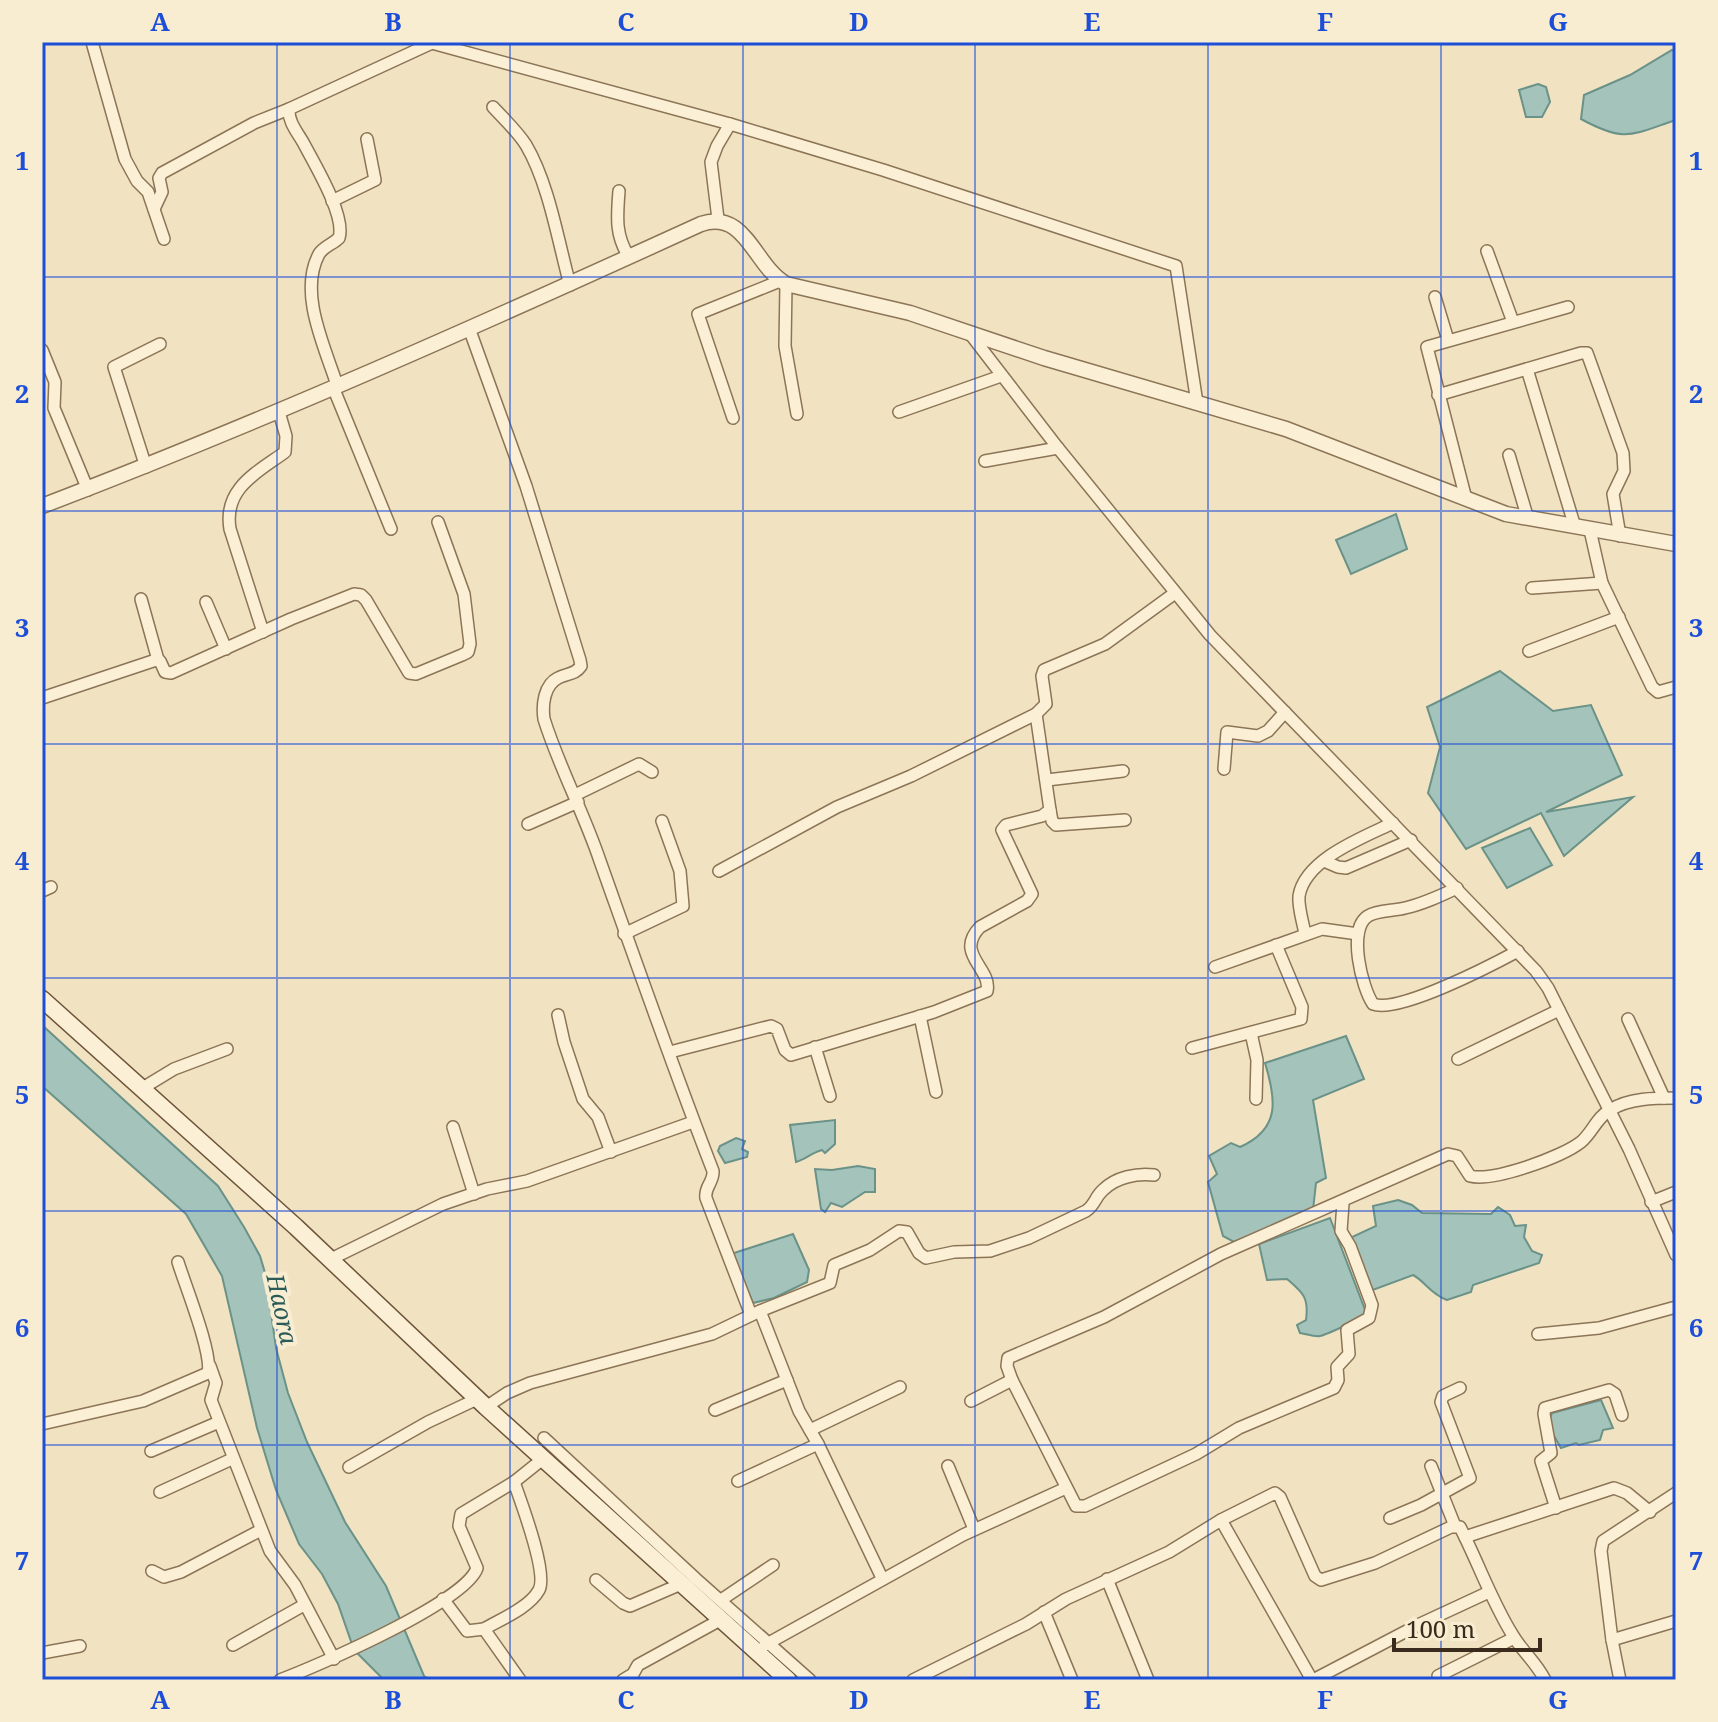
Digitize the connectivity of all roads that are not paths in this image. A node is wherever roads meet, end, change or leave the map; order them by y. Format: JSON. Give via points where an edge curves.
{"nodes":[{"id":1,"x":92,"y":42,"type":"edge"},
{"id":2,"x":430,"y":43,"type":"edge"},
{"id":3,"x":493,"y":107,"type":"dead end"},
{"id":4,"x":289,"y":109,"type":"junction"},
{"id":5,"x":730,"y":124,"type":"junction"},
{"id":6,"x":367,"y":139,"type":"dead end"},
{"id":7,"x":619,"y":191,"type":"dead end"},
{"id":8,"x":332,"y":201,"type":"junction"},
{"id":9,"x":154,"y":209,"type":"junction"},
{"id":10,"x":718,"y":219,"type":"junction"},
{"id":11,"x":164,"y":239,"type":"dead end"},
{"id":12,"x":1487,"y":251,"type":"dead end"},
{"id":13,"x":629,"y":257,"type":"junction"},
{"id":14,"x":783,"y":282,"type":"junction"},
{"id":15,"x":570,"y":285,"type":"junction"},
{"id":16,"x":1435,"y":297,"type":"dead end"},
{"id":17,"x":1568,"y":307,"type":"dead end"},
{"id":18,"x":1513,"y":322,"type":"junction"},
{"id":19,"x":469,"y":328,"type":"junction"},
{"id":20,"x":978,"y":338,"type":"junction"},
{"id":21,"x":1448,"y":340,"type":"junction"},
{"id":22,"x":160,"y":344,"type":"dead end"},
{"id":23,"x":42,"y":350,"type":"edge"},
{"id":24,"x":1527,"y":369,"type":"junction"},
{"id":25,"x":1001,"y":376,"type":"junction"},
{"id":26,"x":335,"y":386,"type":"junction"},
{"id":27,"x":1438,"y":395,"type":"junction"},
{"id":28,"x":1197,"y":403,"type":"junction"},
{"id":29,"x":279,"y":412,"type":"junction"},
{"id":30,"x":899,"y":412,"type":"dead end"},
{"id":31,"x":797,"y":414,"type":"dead end"},
{"id":32,"x":733,"y":418,"type":"dead end"},
{"id":33,"x":1058,"y":448,"type":"junction"},
{"id":34,"x":1509,"y":455,"type":"dead end"},
{"id":35,"x":985,"y":461,"type":"dead end"},
{"id":36,"x":146,"y":467,"type":"junction"},
{"id":37,"x":88,"y":490,"type":"junction"},
{"id":38,"x":1466,"y":499,"type":"junction"},
{"id":39,"x":42,"y":506,"type":"edge"},
{"id":40,"x":1528,"y":519,"type":"junction"},
{"id":41,"x":438,"y":522,"type":"dead end"},
{"id":42,"x":1582,"y":528,"type":"junction"},
{"id":43,"x":391,"y":529,"type":"dead end"},
{"id":44,"x":1620,"y":536,"type":"junction"},
{"id":45,"x":1676,"y":544,"type":"edge"},
{"id":46,"x":1602,"y":583,"type":"junction"},
{"id":47,"x":1532,"y":588,"type":"dead end"},
{"id":48,"x":1175,"y":593,"type":"junction"},
{"id":49,"x":141,"y":599,"type":"dead end"},
{"id":50,"x":206,"y":602,"type":"dead end"},
{"id":51,"x":1619,"y":617,"type":"junction"},
{"id":52,"x":263,"y":632,"type":"junction"},
{"id":53,"x":226,"y":649,"type":"junction"},
{"id":54,"x":1529,"y":651,"type":"dead end"},
{"id":55,"x":158,"y":660,"type":"junction"},
{"id":56,"x":1676,"y":687,"type":"edge"},
{"id":57,"x":42,"y":698,"type":"edge"},
{"id":58,"x":1285,"y":712,"type":"junction"},
{"id":59,"x":1036,"y":714,"type":"junction"},
{"id":60,"x":1224,"y":769,"type":"dead end"},
{"id":61,"x":1123,"y":771,"type":"dead end"},
{"id":62,"x":652,"y":772,"type":"dead end"},
{"id":63,"x":1047,"y":780,"type":"junction"},
{"id":64,"x":576,"y":799,"type":"junction"},
{"id":65,"x":1050,"y":810,"type":"junction"},
{"id":66,"x":1125,"y":820,"type":"dead end"},
{"id":67,"x":662,"y":821,"type":"dead end"},
{"id":68,"x":1393,"y":823,"type":"junction"},
{"id":69,"x":528,"y":824,"type":"dead end"},
{"id":70,"x":1411,"y":840,"type":"junction"},
{"id":71,"x":1324,"y":861,"type":"junction"},
{"id":72,"x":719,"y":871,"type":"dead end"},
{"id":73,"x":1457,"y":888,"type":"junction"},
{"id":74,"x":624,"y":934,"type":"junction"},
{"id":75,"x":1305,"y":934,"type":"junction"},
{"id":76,"x":1358,"y":934,"type":"junction"},
{"id":77,"x":1276,"y":945,"type":"junction"},
{"id":78,"x":1518,"y":951,"type":"junction"},
{"id":79,"x":1215,"y":967,"type":"dead end"},
{"id":80,"x":42,"y":999,"type":"edge"},
{"id":81,"x":1559,"y":1010,"type":"junction"},
{"id":82,"x":558,"y":1015,"type":"dead end"},
{"id":83,"x":920,"y":1016,"type":"junction"},
{"id":84,"x":1628,"y":1019,"type":"dead end"},
{"id":85,"x":1251,"y":1033,"type":"junction"},
{"id":86,"x":815,"y":1047,"type":"junction"},
{"id":87,"x":1192,"y":1048,"type":"dead end"},
{"id":88,"x":227,"y":1049,"type":"dead end"},
{"id":89,"x":670,"y":1052,"type":"junction"},
{"id":90,"x":1458,"y":1059,"type":"dead end"},
{"id":91,"x":141,"y":1089,"type":"junction"},
{"id":92,"x":936,"y":1092,"type":"dead end"},
{"id":93,"x":830,"y":1096,"type":"dead end"},
{"id":94,"x":1670,"y":1098,"type":"edge"},
{"id":95,"x":1256,"y":1099,"type":"dead end"},
{"id":96,"x":1609,"y":1110,"type":"junction"},
{"id":97,"x":693,"y":1122,"type":"junction"},
{"id":98,"x":453,"y":1127,"type":"dead end"},
{"id":99,"x":611,"y":1152,"type":"junction"},
{"id":100,"x":1154,"y":1175,"type":"dead end"},
{"id":101,"x":1676,"y":1192,"type":"edge"},
{"id":102,"x":474,"y":1194,"type":"junction"},
{"id":103,"x":1651,"y":1202,"type":"junction"},
{"id":104,"x":1343,"y":1203,"type":"junction"},
{"id":105,"x":1673,"y":1241,"type":"edge"},
{"id":106,"x":1676,"y":1255,"type":"edge"},
{"id":107,"x":329,"y":1260,"type":"junction"},
{"id":108,"x":178,"y":1262,"type":"dead end"},
{"id":109,"x":1676,"y":1307,"type":"edge"},
{"id":110,"x":755,"y":1313,"type":"junction"},
{"id":111,"x":1538,"y":1334,"type":"dead end"},
{"id":112,"x":210,"y":1366,"type":"junction"},
{"id":113,"x":787,"y":1380,"type":"junction"},
{"id":114,"x":1012,"y":1380,"type":"junction"},
{"id":115,"x":900,"y":1387,"type":"dead end"},
{"id":116,"x":1460,"y":1388,"type":"dead end"},
{"id":117,"x":971,"y":1401,"type":"dead end"},
{"id":118,"x":482,"y":1403,"type":"junction"},
{"id":119,"x":715,"y":1410,"type":"dead end"},
{"id":120,"x":1622,"y":1415,"type":"dead end"},
{"id":121,"x":219,"y":1422,"type":"junction"},
{"id":122,"x":42,"y":1424,"type":"edge"},
{"id":123,"x":810,"y":1430,"type":"junction"},
{"id":124,"x":544,"y":1438,"type":"dead end"},
{"id":125,"x":818,"y":1444,"type":"junction"},
{"id":126,"x":151,"y":1451,"type":"dead end"},
{"id":127,"x":544,"y":1458,"type":"junction"},
{"id":128,"x":232,"y":1459,"type":"junction"},
{"id":129,"x":948,"y":1466,"type":"dead end"},
{"id":130,"x":1431,"y":1466,"type":"dead end"},
{"id":131,"x":349,"y":1467,"type":"dead end"},
{"id":132,"x":738,"y":1481,"type":"dead end"},
{"id":133,"x":514,"y":1482,"type":"junction"},
{"id":134,"x":1066,"y":1488,"type":"junction"},
{"id":135,"x":160,"y":1492,"type":"dead end"},
{"id":136,"x":1676,"y":1493,"type":"edge"},
{"id":137,"x":1442,"y":1494,"type":"junction"},
{"id":138,"x":1556,"y":1508,"type":"junction"},
{"id":139,"x":1649,"y":1510,"type":"junction"},
{"id":140,"x":1390,"y":1518,"type":"dead end"},
{"id":141,"x":1221,"y":1520,"type":"junction"},
{"id":142,"x":1455,"y":1526,"type":"junction"},
{"id":143,"x":974,"y":1529,"type":"junction"},
{"id":144,"x":261,"y":1530,"type":"junction"},
{"id":145,"x":1465,"y":1537,"type":"junction"},
{"id":146,"x":773,"y":1565,"type":"dead end"},
{"id":147,"x":152,"y":1571,"type":"dead end"},
{"id":148,"x":882,"y":1578,"type":"junction"},
{"id":149,"x":1107,"y":1579,"type":"junction"},
{"id":150,"x":596,"y":1580,"type":"dead end"},
{"id":151,"x":681,"y":1584,"type":"junction"},
{"id":152,"x":1489,"y":1592,"type":"junction"},
{"id":153,"x":443,"y":1599,"type":"junction"},
{"id":154,"x":721,"y":1600,"type":"junction"},
{"id":155,"x":304,"y":1605,"type":"junction"},
{"id":156,"x":1044,"y":1612,"type":"junction"},
{"id":157,"x":720,"y":1620,"type":"junction"},
{"id":158,"x":1676,"y":1621,"type":"edge"},
{"id":159,"x":484,"y":1629,"type":"junction"},
{"id":160,"x":1514,"y":1638,"type":"junction"},
{"id":161,"x":1612,"y":1640,"type":"junction"},
{"id":162,"x":233,"y":1645,"type":"dead end"},
{"id":163,"x":80,"y":1646,"type":"dead end"},
{"id":164,"x":762,"y":1646,"type":"junction"},
{"id":165,"x":42,"y":1653,"type":"edge"},
{"id":166,"x":334,"y":1659,"type":"junction"},
{"id":167,"x":308,"y":1675,"type":"edge"},
{"id":168,"x":1438,"y":1676,"type":"dead end"},
{"id":169,"x":280,"y":1680,"type":"edge"},
{"id":170,"x":520,"y":1680,"type":"edge"},
{"id":171,"x":623,"y":1680,"type":"edge"},
{"id":172,"x":788,"y":1680,"type":"edge"},
{"id":173,"x":810,"y":1680,"type":"edge"},
{"id":174,"x":913,"y":1680,"type":"edge"},
{"id":175,"x":1072,"y":1680,"type":"edge"},
{"id":176,"x":1148,"y":1680,"type":"edge"},
{"id":177,"x":1313,"y":1680,"type":"edge"},
{"id":178,"x":1545,"y":1680,"type":"edge"},
{"id":179,"x":1620,"y":1680,"type":"edge"}],
"edges":[{"from":1,"to":9,"type":"street","via":[[125,159]]},
{"from":2,"to":4,"type":"street"},
{"from":2,"to":5,"type":"street"},
{"from":3,"to":15,"type":"street","via":[[530,153]]},
{"from":4,"to":8,"type":"street"},
{"from":4,"to":9,"type":"street","via":[[162,173],[162,192]]},
{"from":5,"to":10,"type":"street","via":[[711,162]]},
{"from":5,"to":28,"type":"street","via":[[1176,266]]},
{"from":6,"to":8,"type":"street","via":[[375,180]]},
{"from":7,"to":13,"type":"street","via":[[617,236]]},
{"from":8,"to":26,"type":"street","via":[[341,234],[319,255],[311,288]]},
{"from":9,"to":11,"type":"street"},
{"from":10,"to":13,"type":"street"},
{"from":10,"to":14,"type":"street","via":[[731,225]]},
{"from":12,"to":18,"type":"street"},
{"from":13,"to":15,"type":"street"},
{"from":14,"to":20,"type":"street","via":[[910,313]]},
{"from":14,"to":31,"type":"street","via":[[785,346]]},
{"from":14,"to":32,"type":"street","via":[[698,314]]},
{"from":15,"to":19,"type":"street"},
{"from":16,"to":21,"type":"street"},
{"from":17,"to":18,"type":"street"},
{"from":18,"to":21,"type":"street"},
{"from":19,"to":26,"type":"street"},
{"from":19,"to":64,"type":"street","via":[[580,660],[576,672],[549,685],[543,711]]},
{"from":20,"to":25,"type":"street"},
{"from":20,"to":28,"type":"street"},
{"from":21,"to":27,"type":"street","via":[[1427,348]]},
{"from":22,"to":36,"type":"street","via":[[114,369]]},
{"from":23,"to":37,"type":"street","via":[[55,382],[54,408]]},
{"from":24,"to":27,"type":"street"},
{"from":24,"to":42,"type":"street"},
{"from":24,"to":44,"type":"street","via":[[1581,353],[1590,358],[1623,453],[1624,471],[1613,494]]},
{"from":25,"to":30,"type":"street"},
{"from":25,"to":33,"type":"street"},
{"from":26,"to":29,"type":"street"},
{"from":26,"to":43,"type":"street"},
{"from":27,"to":38,"type":"street"},
{"from":28,"to":38,"type":"street","via":[[1286,429]]},
{"from":29,"to":36,"type":"street"},
{"from":29,"to":52,"type":"street","via":[[285,452],[240,486],[229,517]]},
{"from":33,"to":35,"type":"street"},
{"from":33,"to":48,"type":"street"},
{"from":34,"to":40,"type":"street"},
{"from":36,"to":37,"type":"street"},
{"from":37,"to":39,"type":"street"},
{"from":38,"to":40,"type":"street"},
{"from":40,"to":42,"type":"street"},
{"from":41,"to":52,"type":"street","via":[[464,594],[468,652],[409,673],[358,594]]},
{"from":42,"to":44,"type":"street"},
{"from":42,"to":46,"type":"street"},
{"from":44,"to":45,"type":"street"},
{"from":46,"to":47,"type":"street"},
{"from":46,"to":51,"type":"street"},
{"from":48,"to":58,"type":"street"},
{"from":48,"to":59,"type":"street","via":[[1105,644],[1044,670],[1046,704]]},
{"from":49,"to":55,"type":"street"},
{"from":50,"to":53,"type":"street"},
{"from":51,"to":54,"type":"street"},
{"from":51,"to":56,"type":"street","via":[[1655,691]]},
{"from":52,"to":53,"type":"street"},
{"from":53,"to":55,"type":"street","via":[[169,673]]},
{"from":55,"to":57,"type":"street"},
{"from":58,"to":60,"type":"street","via":[[1258,736],[1227,732]]},
{"from":58,"to":68,"type":"street"},
{"from":59,"to":63,"type":"street"},
{"from":59,"to":72,"type":"street","via":[[837,807]]},
{"from":61,"to":63,"type":"street"},
{"from":62,"to":64,"type":"street","via":[[639,764]]},
{"from":63,"to":65,"type":"street"},
{"from":64,"to":69,"type":"street"},
{"from":64,"to":74,"type":"street"},
{"from":65,"to":66,"type":"street","via":[[1056,825]]},
{"from":65,"to":83,"type":"street","via":[[1002,830],[1032,894],[975,933],[971,953],[988,990]]},
{"from":67,"to":74,"type":"street","via":[[680,871],[684,904]]},
{"from":68,"to":70,"type":"street"},
{"from":68,"to":71,"type":"street"},
{"from":70,"to":71,"type":"street","via":[[1346,868]]},
{"from":70,"to":73,"type":"street"},
{"from":71,"to":75,"type":"street","via":[[1300,892]]},
{"from":73,"to":76,"type":"street","via":[[1417,905],[1369,915]]},
{"from":73,"to":78,"type":"street"},
{"from":74,"to":89,"type":"street"},
{"from":75,"to":76,"type":"street","via":[[1329,929]]},
{"from":75,"to":77,"type":"street"},
{"from":76,"to":78,"type":"street","via":[[1364,984],[1370,1001],[1378,1006],[1418,997]]},
{"from":77,"to":79,"type":"street"},
{"from":77,"to":85,"type":"street","via":[[1303,1017]]},
{"from":78,"to":81,"type":"street"},
{"from":80,"to":91,"type":"main road"},
{"from":81,"to":90,"type":"street"},
{"from":81,"to":96,"type":"street"},
{"from":82,"to":99,"type":"street","via":[[583,1099],[598,1117]]},
{"from":83,"to":86,"type":"street"},
{"from":83,"to":92,"type":"street"},
{"from":84,"to":94,"type":"street"},
{"from":85,"to":87,"type":"street"},
{"from":85,"to":95,"type":"street"},
{"from":86,"to":89,"type":"street","via":[[789,1054],[771,1026]]},
{"from":86,"to":93,"type":"street"},
{"from":88,"to":91,"type":"street","via":[[174,1069]]},
{"from":89,"to":97,"type":"street"},
{"from":91,"to":107,"type":"main road"},
{"from":94,"to":96,"type":"street"},
{"from":96,"to":103,"type":"street"},
{"from":96,"to":104,"type":"street","via":[[1581,1142],[1549,1158],[1479,1178],[1448,1154]]},
{"from":97,"to":99,"type":"street"},
{"from":97,"to":110,"type":"street","via":[[713,1171],[705,1193],[709,1210]]},
{"from":98,"to":102,"type":"street"},
{"from":99,"to":102,"type":"street"},
{"from":100,"to":110,"type":"street","via":[[1126,1177],[1101,1191],[1086,1211],[990,1251],[926,1258],[903,1230],[834,1265],[830,1283]]},
{"from":101,"to":103,"type":"street"},
{"from":102,"to":107,"type":"street"},
{"from":103,"to":105,"type":"street"},
{"from":104,"to":114,"type":"street","via":[[1221,1254],[1104,1317],[1012,1356],[1006,1363]]},
{"from":104,"to":134,"type":"street","via":[[1341,1231],[1372,1311],[1366,1321],[1347,1330],[1349,1354],[1337,1367],[1334,1388],[1239,1428],[1085,1506],[1076,1506]]},
{"from":105,"to":106,"type":"street"},
{"from":107,"to":118,"type":"main road"},
{"from":108,"to":112,"type":"street"},
{"from":109,"to":111,"type":"street","via":[[1599,1328]]},
{"from":110,"to":113,"type":"street"},
{"from":110,"to":118,"type":"street","via":[[712,1334],[530,1383]]},
{"from":112,"to":121,"type":"street","via":[[216,1383],[211,1400]]},
{"from":112,"to":122,"type":"street","via":[[202,1377],[143,1401]]},
{"from":113,"to":119,"type":"street"},
{"from":113,"to":123,"type":"street"},
{"from":114,"to":117,"type":"street"},
{"from":114,"to":134,"type":"street"},
{"from":115,"to":123,"type":"street"},
{"from":116,"to":137,"type":"street","via":[[1441,1402],[1470,1478]]},
{"from":118,"to":127,"type":"main road"},
{"from":118,"to":131,"type":"street","via":[[428,1422]]},
{"from":120,"to":138,"type":"street","via":[[1609,1390],[1545,1408],[1551,1453],[1541,1461]]},
{"from":121,"to":126,"type":"street"},
{"from":121,"to":128,"type":"street"},
{"from":123,"to":125,"type":"street"},
{"from":124,"to":154,"type":"street"},
{"from":125,"to":132,"type":"street"},
{"from":125,"to":148,"type":"street"},
{"from":127,"to":133,"type":"street"},
{"from":127,"to":151,"type":"main road"},
{"from":128,"to":135,"type":"street"},
{"from":128,"to":144,"type":"street"},
{"from":129,"to":143,"type":"street"},
{"from":130,"to":137,"type":"street"},
{"from":133,"to":153,"type":"street","via":[[461,1514],[459,1526],[477,1568],[471,1579]]},
{"from":133,"to":159,"type":"street","via":[[541,1583],[532,1598]]},
{"from":134,"to":143,"type":"street"},
{"from":136,"to":139,"type":"street"},
{"from":137,"to":140,"type":"street"},
{"from":137,"to":142,"type":"street"},
{"from":138,"to":139,"type":"street","via":[[1614,1488]]},
{"from":138,"to":145,"type":"street"},
{"from":139,"to":161,"type":"street","via":[[1603,1541]]},
{"from":141,"to":142,"type":"street","via":[[1277,1494],[1321,1580],[1375,1563]]},
{"from":141,"to":149,"type":"street","via":[[1169,1552]]},
{"from":141,"to":177,"type":"street"},
{"from":142,"to":145,"type":"street"},
{"from":143,"to":148,"type":"street"},
{"from":144,"to":147,"type":"street","via":[[181,1572],[164,1577]]},
{"from":144,"to":155,"type":"street"},
{"from":145,"to":152,"type":"street"},
{"from":146,"to":154,"type":"street"},
{"from":148,"to":164,"type":"street"},
{"from":149,"to":156,"type":"street"},
{"from":149,"to":176,"type":"street"},
{"from":150,"to":151,"type":"street","via":[[630,1606]]},
{"from":151,"to":157,"type":"main road"},
{"from":152,"to":160,"type":"street"},
{"from":152,"to":177,"type":"street"},
{"from":153,"to":159,"type":"street","via":[[467,1631]]},
{"from":153,"to":166,"type":"street"},
{"from":154,"to":164,"type":"street"},
{"from":155,"to":162,"type":"street"},
{"from":155,"to":166,"type":"street"},
{"from":156,"to":174,"type":"street"},
{"from":156,"to":175,"type":"street"},
{"from":157,"to":164,"type":"main road"},
{"from":157,"to":171,"type":"street","via":[[638,1665]]},
{"from":158,"to":161,"type":"street"},
{"from":159,"to":170,"type":"street"},
{"from":160,"to":168,"type":"street"},
{"from":160,"to":178,"type":"street"},
{"from":161,"to":179,"type":"street"},
{"from":163,"to":165,"type":"street"},
{"from":164,"to":172,"type":"main road"},
{"from":164,"to":173,"type":"street"},
{"from":166,"to":167,"type":"street"},
{"from":167,"to":169,"type":"street"}]}
